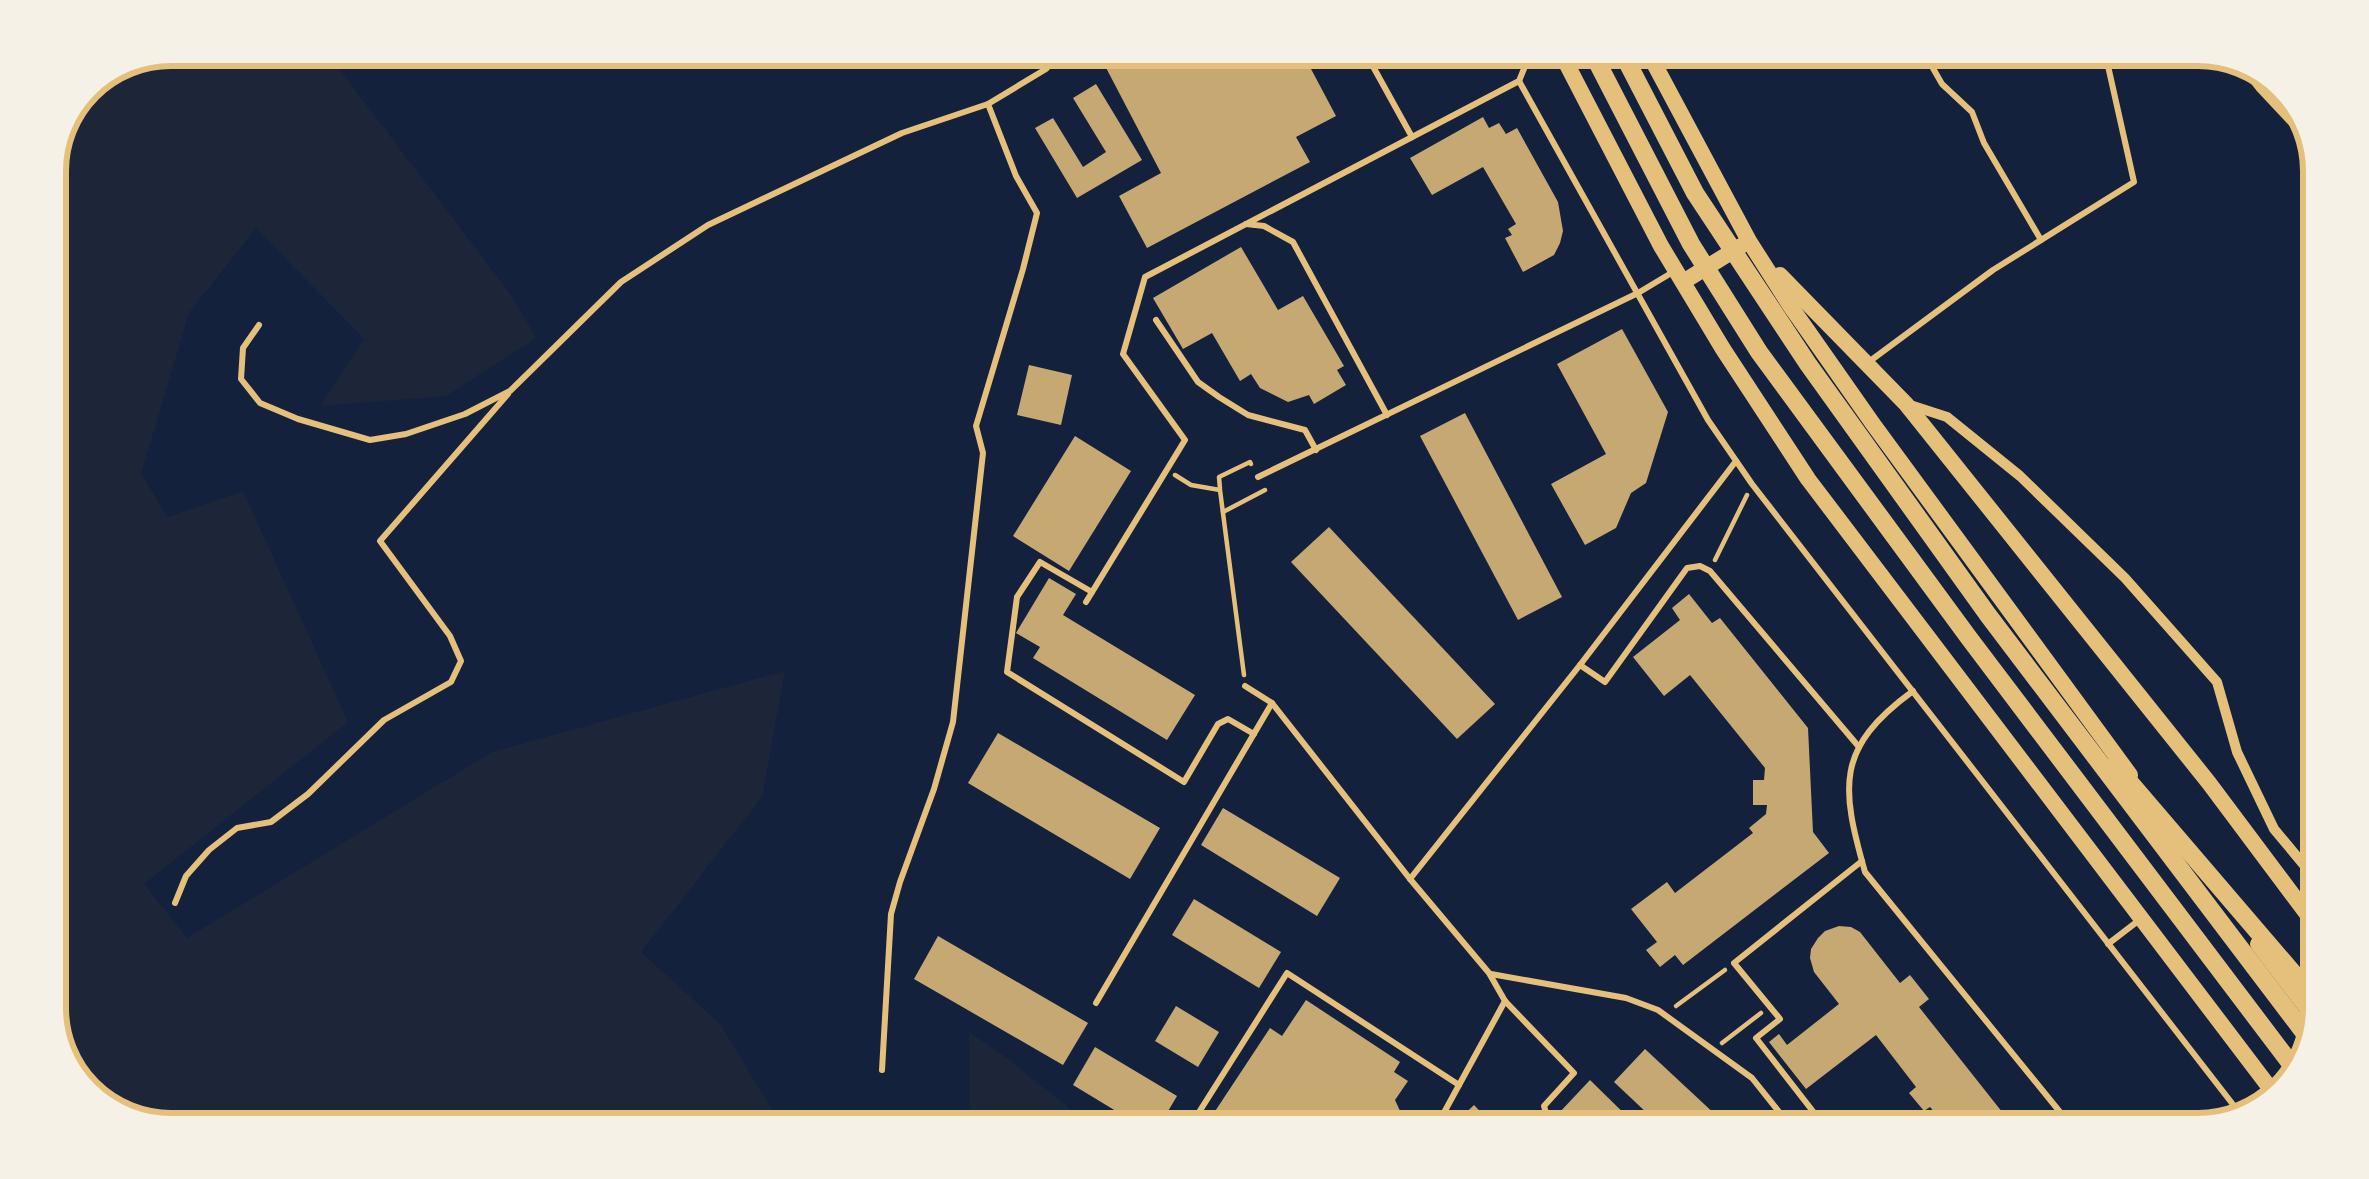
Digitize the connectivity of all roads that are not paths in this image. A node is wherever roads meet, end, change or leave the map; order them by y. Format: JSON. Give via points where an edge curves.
{"nodes":[{"id":1,"x":1049,"y":66,"type":"edge"},
{"id":2,"x":1373,"y":66,"type":"edge"},
{"id":3,"x":1525,"y":66,"type":"edge"},
{"id":4,"x":1569,"y":66,"type":"edge"},
{"id":5,"x":1599,"y":66,"type":"edge"},
{"id":6,"x":1629,"y":66,"type":"edge"},
{"id":7,"x":1655,"y":66,"type":"edge"},
{"id":8,"x":1932,"y":66,"type":"edge"},
{"id":9,"x":2108,"y":66,"type":"edge"},
{"id":10,"x":1520,"y":80,"type":"junction"},
{"id":11,"x":2261,"y":88,"type":"edge"},
{"id":12,"x":988,"y":104,"type":"junction"},
{"id":13,"x":2286,"y":114,"type":"edge"},
{"id":14,"x":1412,"y":137,"type":"junction"},
{"id":15,"x":1246,"y":224,"type":"junction"},
{"id":16,"x":2042,"y":239,"type":"junction"},
{"id":17,"x":1750,"y":241,"type":"junction"},
{"id":18,"x":1679,"y":276,"type":"junction"},
{"id":19,"x":1637,"y":293,"type":"junction"},
{"id":20,"x":1156,"y":320,"type":"dead end"},
{"id":21,"x":260,"y":325,"type":"dead end"},
{"id":22,"x":1867,"y":363,"type":"junction"},
{"id":23,"x":510,"y":391,"type":"junction"},
{"id":24,"x":1906,"y":404,"type":"junction"},
{"id":25,"x":1387,"y":416,"type":"junction"},
{"id":26,"x":1316,"y":450,"type":"junction"},
{"id":27,"x":1736,"y":460,"type":"junction"},
{"id":28,"x":1258,"y":477,"type":"road end"},
{"id":29,"x":1092,"y":592,"type":"junction"},
{"id":30,"x":1086,"y":602,"type":"dead end"},
{"id":31,"x":1988,"y":615,"type":"junction"},
{"id":32,"x":1580,"y":664,"type":"junction"},
{"id":33,"x":1245,"y":686,"type":"road end"},
{"id":34,"x":1913,"y":691,"type":"junction"},
{"id":35,"x":1272,"y":703,"type":"junction"},
{"id":36,"x":1254,"y":734,"type":"junction"},
{"id":37,"x":1859,"y":747,"type":"junction"},
{"id":38,"x":1862,"y":861,"type":"junction"},
{"id":39,"x":2303,"y":864,"type":"edge"},
{"id":40,"x":1410,"y":879,"type":"junction"},
{"id":41,"x":176,"y":903,"type":"dead end"},
{"id":42,"x":2303,"y":909,"type":"edge"},
{"id":43,"x":2141,"y":918,"type":"junction"},
{"id":44,"x":2108,"y":944,"type":"junction"},
{"id":45,"x":1489,"y":974,"type":"junction"},
{"id":46,"x":2303,"y":984,"type":"edge"},
{"id":47,"x":1505,"y":1000,"type":"junction"},
{"id":48,"x":1096,"y":1003,"type":"dead end"},
{"id":49,"x":2303,"y":1003,"type":"edge"},
{"id":50,"x":2300,"y":1027,"type":"edge"},
{"id":51,"x":2288,"y":1060,"type":"edge"},
{"id":52,"x":882,"y":1070,"type":"dead end"},
{"id":53,"x":1460,"y":1085,"type":"junction"},
{"id":54,"x":2268,"y":1085,"type":"edge"},
{"id":55,"x":2234,"y":1106,"type":"edge"},
{"id":56,"x":1198,"y":1113,"type":"edge"},
{"id":57,"x":1445,"y":1113,"type":"edge"},
{"id":58,"x":1546,"y":1113,"type":"edge"},
{"id":59,"x":1780,"y":1113,"type":"edge"},
{"id":60,"x":1814,"y":1113,"type":"edge"},
{"id":61,"x":2061,"y":1113,"type":"edge"}],
"edges":[{"from":1,"to":12,"type":"lane"},
{"from":2,"to":14,"type":"lane"},
{"from":3,"to":10,"type":"lane"},
{"from":4,"to":18,"type":"main road"},
{"from":5,"to":51,"type":"highway","via":[[1690,244],[1760,352]]},
{"from":6,"to":31,"type":"highway","via":[[1695,193]]},
{"from":7,"to":17,"type":"main road"},
{"from":8,"to":16,"type":"lane","via":[[1972,112]]},
{"from":9,"to":16,"type":"lane","via":[[2134,182]]},
{"from":10,"to":14,"type":"lane"},
{"from":10,"to":19,"type":"lane"},
{"from":11,"to":13,"type":"street"},
{"from":12,"to":23,"type":"lane","via":[[902,133],[708,225],[621,282]]},
{"from":12,"to":52,"type":"lane","via":[[1037,213],[976,426],[983,453],[952,722],[891,914]]},
{"from":14,"to":15,"type":"lane"},
{"from":15,"to":25,"type":"lane","via":[[1293,242]]},
{"from":15,"to":29,"type":"lane","via":[[1145,277],[1123,354],[1185,440]]},
{"from":16,"to":22,"type":"lane"},
{"from":17,"to":18,"type":"main road"},
{"from":17,"to":22,"type":"main road"},
{"from":17,"to":49,"type":"main road","via":[[1899,459]]},
{"from":18,"to":19,"type":"lane"},
{"from":18,"to":43,"type":"main road","via":[[1808,478]]},
{"from":19,"to":25,"type":"lane"},
{"from":19,"to":27,"type":"lane"},
{"from":20,"to":26,"type":"lane","via":[[1198,382],[1248,415],[1305,430]]},
{"from":21,"to":23,"type":"lane","via":[[243,349],[241,380],[260,403],[370,440],[466,414]]},
{"from":22,"to":24,"type":"main road"},
{"from":23,"to":41,"type":"lane","via":[[380,541],[450,636],[461,662],[451,682],[384,720],[272,822],[237,828],[209,850]]},
{"from":24,"to":39,"type":"street","via":[[1947,417],[2020,476],[2217,682],[2236,752],[2273,829]]},
{"from":24,"to":42,"type":"main road"},
{"from":25,"to":26,"type":"lane"},
{"from":26,"to":28,"type":"lane"},
{"from":27,"to":32,"type":"lane"},
{"from":27,"to":34,"type":"lane"},
{"from":29,"to":30,"type":"lane"},
{"from":29,"to":36,"type":"lane","via":[[1040,562],[1017,597],[1007,672],[1184,782],[1218,724],[1228,718]]},
{"from":31,"to":46,"type":"highway"},
{"from":31,"to":50,"type":"highway"},
{"from":32,"to":37,"type":"lane","via":[[1605,682],[1687,568],[1700,566]]},
{"from":32,"to":40,"type":"lane"},
{"from":33,"to":35,"type":"lane"},
{"from":34,"to":37,"type":"lane"},
{"from":34,"to":44,"type":"lane"},
{"from":35,"to":36,"type":"lane"},
{"from":35,"to":40,"type":"lane"},
{"from":36,"to":48,"type":"lane"},
{"from":37,"to":38,"type":"lane","via":[[1846,783]]},
{"from":38,"to":60,"type":"lane","via":[[1734,963],[1780,1019],[1756,1038]]},
{"from":38,"to":61,"type":"lane"},
{"from":40,"to":45,"type":"lane"},
{"from":43,"to":44,"type":"lane"},
{"from":43,"to":54,"type":"main road"},
{"from":44,"to":55,"type":"lane"},
{"from":45,"to":47,"type":"lane"},
{"from":45,"to":59,"type":"lane","via":[[1626,998],[1665,1015],[1752,1078]]},
{"from":47,"to":53,"type":"lane"},
{"from":47,"to":58,"type":"lane","via":[[1574,1073]]},
{"from":53,"to":56,"type":"lane","via":[[1287,973]]},
{"from":53,"to":57,"type":"lane"}]}
